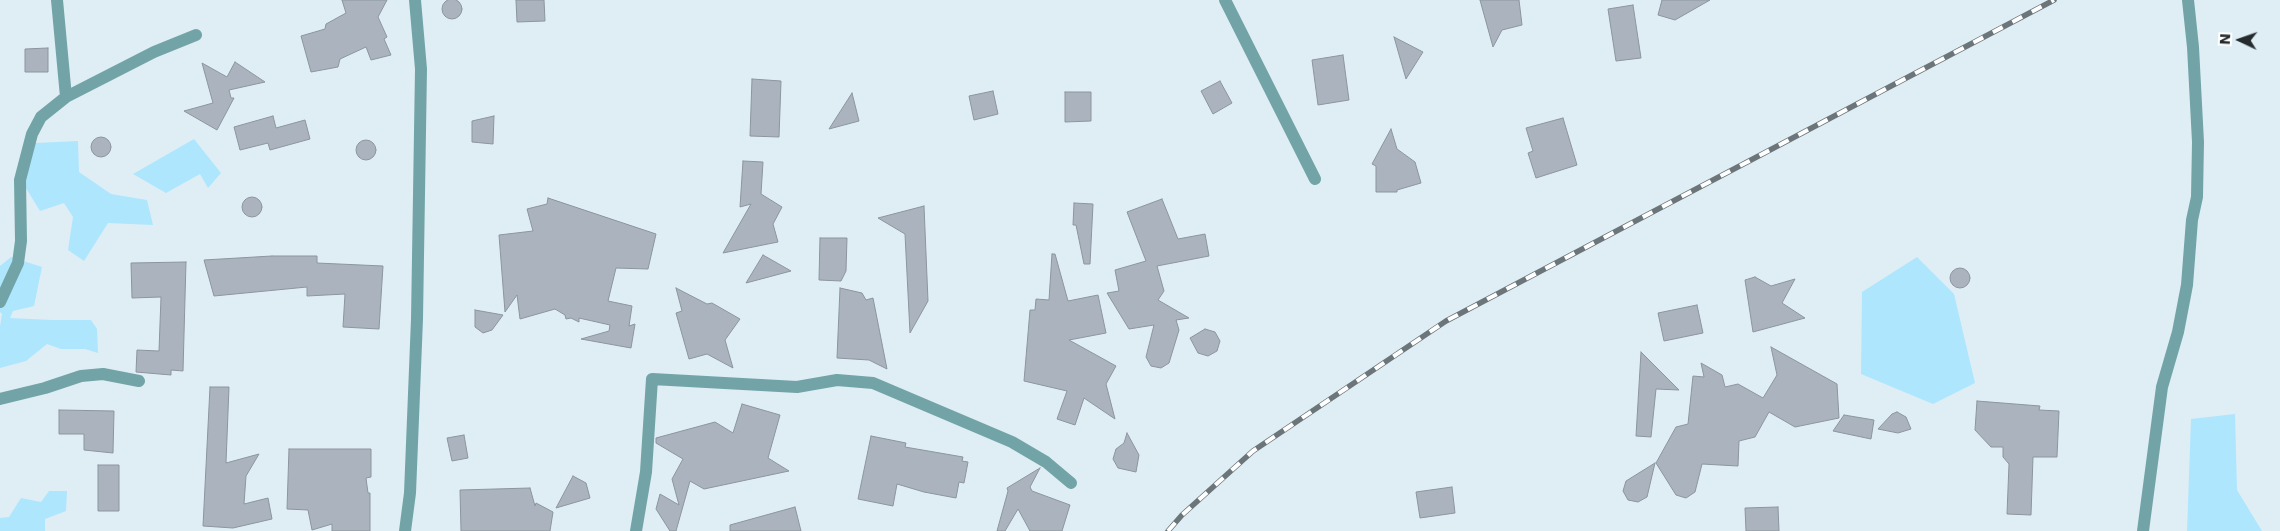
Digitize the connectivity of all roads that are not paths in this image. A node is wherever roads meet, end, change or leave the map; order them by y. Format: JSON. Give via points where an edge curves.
{"nodes":[{"id":1,"x":57,"y":0,"type":"edge"},
{"id":2,"x":415,"y":0,"type":"edge"},
{"id":3,"x":1225,"y":0,"type":"edge"},
{"id":4,"x":2188,"y":0,"type":"edge"},
{"id":5,"x":196,"y":35,"type":"dead end"},
{"id":6,"x":66,"y":97,"type":"junction"},
{"id":7,"x":1315,"y":179,"type":"dead end"},
{"id":8,"x":0,"y":302,"type":"edge"},
{"id":9,"x":139,"y":381,"type":"dead end"},
{"id":10,"x":0,"y":399,"type":"edge"},
{"id":11,"x":1071,"y":483,"type":"dead end"},
{"id":12,"x":405,"y":531,"type":"edge"},
{"id":13,"x":636,"y":531,"type":"edge"},
{"id":14,"x":2143,"y":531,"type":"edge"}],
"edges":[{"from":1,"to":6,"type":"street"},
{"from":2,"to":12,"type":"street","via":[[421,69],[418,319],[410,493]]},
{"from":3,"to":7,"type":"street"},
{"from":4,"to":14,"type":"street","via":[[2198,142],[2197,197],[2187,285],[2162,387]]},
{"from":5,"to":6,"type":"street","via":[[154,52]]},
{"from":6,"to":8,"type":"street","via":[[41,117],[32,134],[20,180],[18,263]]},
{"from":9,"to":10,"type":"street","via":[[103,374],[81,376]]},
{"from":11,"to":13,"type":"street","via":[[1046,462],[1012,442],[873,383],[837,380],[797,387],[652,379],[646,472]]}]}
